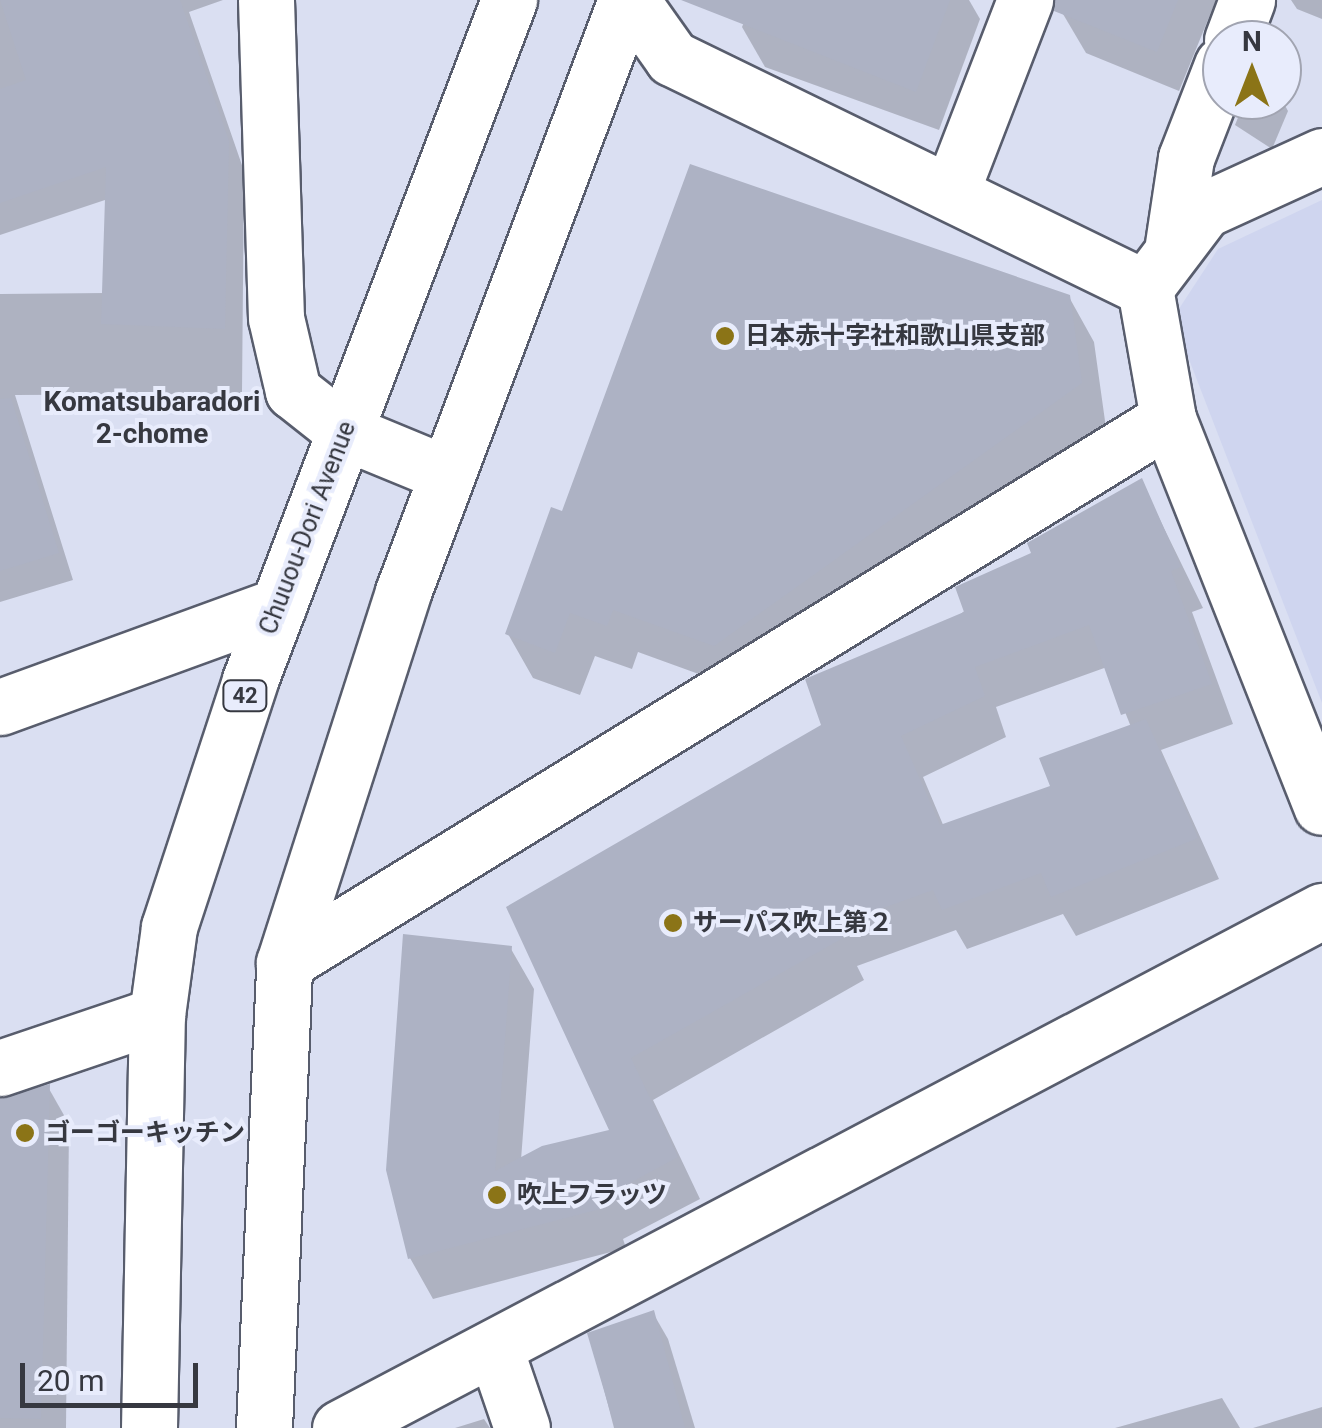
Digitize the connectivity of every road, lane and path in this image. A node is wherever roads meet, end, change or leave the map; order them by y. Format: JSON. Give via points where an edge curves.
{"nodes":[{"id":1,"x":266,"y":0,"type":"edge"},
{"id":2,"x":509,"y":0,"type":"edge"},
{"id":3,"x":628,"y":0,"type":"edge"},
{"id":4,"x":1025,"y":0,"type":"edge"},
{"id":5,"x":1202,"y":117,"type":"edge"},
{"id":6,"x":1322,"y":156,"type":"edge"},
{"id":7,"x":951,"y":192,"type":"junction"},
{"id":8,"x":1159,"y":266,"type":"junction"},
{"id":9,"x":1168,"y":419,"type":"junction"},
{"id":10,"x":345,"y":432,"type":"junction"},
{"id":11,"x":447,"y":474,"type":"junction"},
{"id":12,"x":278,"y":606,"type":"junction"},
{"id":13,"x":0,"y":708,"type":"edge"},
{"id":14,"x":1322,"y":807,"type":"edge"},
{"id":15,"x":1322,"y":911,"type":"edge"},
{"id":16,"x":284,"y":963,"type":"junction"},
{"id":17,"x":156,"y":1014,"type":"junction"},
{"id":18,"x":0,"y":1068,"type":"edge"},
{"id":19,"x":496,"y":1352,"type":"junction"},
{"id":20,"x":149,"y":1428,"type":"edge"},
{"id":21,"x":264,"y":1428,"type":"edge"},
{"id":22,"x":340,"y":1428,"type":"edge"},
{"id":23,"x":522,"y":1428,"type":"edge"}],
"edges":[{"from":1,"to":10,"type":"main road","via":[[276,318],[293,391]]},
{"from":2,"to":10,"type":"main road","name":"Chuuou-Dori Avenue","number":"42"},
{"from":3,"to":7,"type":"main road","via":[[672,58]]},
{"from":3,"to":11,"type":"main road"},
{"from":4,"to":7,"type":"main road"},
{"from":5,"to":8,"type":"main road"},
{"from":6,"to":8,"type":"main road","via":[[1204,210]]},
{"from":7,"to":8,"type":"main road"},
{"from":8,"to":9,"type":"main road"},
{"from":9,"to":14,"type":"main road"},
{"from":9,"to":16,"type":"main road"},
{"from":10,"to":11,"type":"main road"},
{"from":10,"to":12,"type":"main road","name":"Chuuou-Dori Avenue","number":"42"},
{"from":11,"to":16,"type":"main road","via":[[313,853]]},
{"from":12,"to":13,"type":"main road"},
{"from":12,"to":17,"type":"main road","name":"Chuuou-Dori Avenue","number":"42","via":[[190,853]]},
{"from":15,"to":19,"type":"main road"},
{"from":16,"to":21,"type":"main road"},
{"from":17,"to":18,"type":"main road"},
{"from":17,"to":20,"type":"main road","name":"Chuuou-Dori Avenue","number":"42"},
{"from":19,"to":22,"type":"main road"},
{"from":19,"to":23,"type":"main road"}]}
